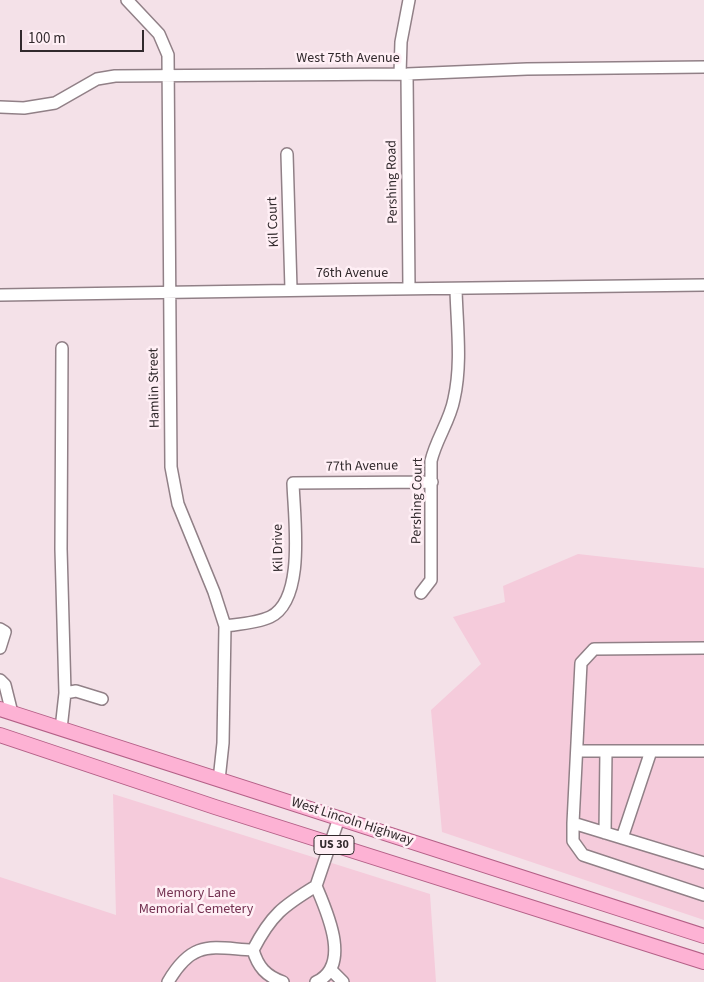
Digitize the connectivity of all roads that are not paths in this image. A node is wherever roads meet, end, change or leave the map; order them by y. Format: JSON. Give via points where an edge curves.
{"nodes":[{"id":1,"x":127,"y":0,"type":"edge"},
{"id":2,"x":409,"y":0,"type":"edge"},
{"id":3,"x":704,"y":67,"type":"edge"},
{"id":4,"x":403,"y":74,"type":"junction"},
{"id":5,"x":169,"y":75,"type":"junction"},
{"id":6,"x":0,"y":107,"type":"edge"},
{"id":7,"x":287,"y":154,"type":"dead end"},
{"id":8,"x":704,"y":285,"type":"edge"},
{"id":9,"x":291,"y":289,"type":"junction"},
{"id":10,"x":409,"y":289,"type":"junction"},
{"id":11,"x":456,"y":290,"type":"junction"},
{"id":12,"x":169,"y":291,"type":"junction"},
{"id":13,"x":0,"y":295,"type":"edge"},
{"id":14,"x":62,"y":348,"type":"dead end"},
{"id":15,"x":432,"y":482,"type":"junction"},
{"id":16,"x":293,"y":483,"type":"joint"},
{"id":17,"x":421,"y":593,"type":"dead end"},
{"id":18,"x":225,"y":626,"type":"junction"},
{"id":19,"x":0,"y":629,"type":"edge"},
{"id":20,"x":0,"y":648,"type":"edge"},
{"id":21,"x":704,"y":648,"type":"edge"},
{"id":22,"x":0,"y":680,"type":"edge"},
{"id":23,"x":65,"y":693,"type":"junction"},
{"id":24,"x":102,"y":699,"type":"dead end"},
{"id":25,"x":6,"y":711,"type":"edge"},
{"id":26,"x":61,"y":728,"type":"junction"},
{"id":27,"x":0,"y":735,"type":"edge"},
{"id":28,"x":576,"y":751,"type":"junction"},
{"id":29,"x":606,"y":751,"type":"junction"},
{"id":30,"x":651,"y":751,"type":"junction"},
{"id":31,"x":704,"y":751,"type":"edge"},
{"id":32,"x":219,"y":780,"type":"junction"},
{"id":33,"x":339,"y":818,"type":"junction"},
{"id":34,"x":573,"y":823,"type":"junction"},
{"id":35,"x":605,"y":832,"type":"junction"},
{"id":36,"x":622,"y":838,"type":"junction"},
{"id":37,"x":331,"y":844,"type":"junction"},
{"id":38,"x":704,"y":863,"type":"edge"},
{"id":39,"x":316,"y":886,"type":"junction"},
{"id":40,"x":704,"y":895,"type":"edge"},
{"id":41,"x":704,"y":936,"type":"edge"},
{"id":42,"x":253,"y":950,"type":"junction"},
{"id":43,"x":704,"y":962,"type":"edge"},
{"id":44,"x":332,"y":971,"type":"junction"},
{"id":45,"x":168,"y":982,"type":"edge"},
{"id":46,"x":283,"y":982,"type":"edge"},
{"id":47,"x":316,"y":982,"type":"edge"},
{"id":48,"x":343,"y":982,"type":"edge"}],
"edges":[{"from":1,"to":5,"type":"street","name":"Hamlin Street","via":[[159,34],[168,55]]},
{"from":2,"to":4,"type":"street","name":"Pershing Road","via":[[400,42]]},
{"from":3,"to":4,"type":"street","name":"West 75th Avenue"},
{"from":4,"to":5,"type":"street","name":"West 75th Avenue"},
{"from":4,"to":10,"type":"street","name":"Pershing Road"},
{"from":5,"to":6,"type":"street","name":"West 75th Avenue","via":[[97,79],[55,102],[24,108]]},
{"from":5,"to":12,"type":"street","name":"Hamlin Street"},
{"from":7,"to":9,"type":"street","name":"Kil Court"},
{"from":8,"to":11,"type":"street","name":"76th Avenue"},
{"from":9,"to":10,"type":"street","name":"76th Avenue"},
{"from":9,"to":12,"type":"street","name":"76th Avenue"},
{"from":10,"to":11,"type":"street","name":"76th Avenue"},
{"from":11,"to":15,"type":"street","name":"Pershing Court","via":[[458,372],[447,423],[435,444]]},
{"from":12,"to":13,"type":"street","name":"76th Avenue"},
{"from":12,"to":18,"type":"street","name":"Hamlin Street","via":[[171,467],[178,504]]},
{"from":14,"to":23,"type":"street","via":[[61,549]]},
{"from":15,"to":16,"type":"street","name":"77th Avenue"},
{"from":15,"to":17,"type":"street","name":"Pershing Court","via":[[431,580]]},
{"from":16,"to":18,"type":"street","name":"Kil Drive","via":[[295,578],[288,600],[272,616],[252,623]]},
{"from":18,"to":32,"type":"street","name":"Hamlin Street","via":[[223,743]]},
{"from":19,"to":20,"type":"street","via":[[5,632]]},
{"from":21,"to":28,"type":"street","via":[[594,649],[581,662]]},
{"from":22,"to":25,"type":"street","via":[[5,685]]},
{"from":23,"to":24,"type":"street","via":[[76,691]]},
{"from":23,"to":26,"type":"street"},
{"from":25,"to":26,"type":"main road","name":"West Lincoln Highway","number":"US 30"},
{"from":26,"to":32,"type":"main road","name":"West Lincoln Highway","number":"US 30"},
{"from":27,"to":37,"type":"main road","name":"West Lincoln Highway","number":"US 30"},
{"from":28,"to":29,"type":"street"},
{"from":28,"to":34,"type":"street"},
{"from":29,"to":30,"type":"street"},
{"from":29,"to":35,"type":"street"},
{"from":30,"to":31,"type":"street"},
{"from":30,"to":36,"type":"street"},
{"from":32,"to":33,"type":"main road","name":"West Lincoln Highway","number":"US 30"},
{"from":33,"to":37,"type":"street"},
{"from":33,"to":41,"type":"main road","name":"West Lincoln Highway","number":"US 30"},
{"from":34,"to":35,"type":"street"},
{"from":34,"to":40,"type":"street","via":[[573,842],[583,855]]},
{"from":35,"to":36,"type":"street"},
{"from":36,"to":38,"type":"street"},
{"from":37,"to":39,"type":"street"},
{"from":37,"to":43,"type":"main road","name":"West Lincoln Highway","number":"US 30"},
{"from":39,"to":42,"type":"street","via":[[277,912]]},
{"from":39,"to":44,"type":"street","via":[[333,933]]},
{"from":42,"to":45,"type":"street","via":[[224,946],[199,950],[188,956]]},
{"from":42,"to":46,"type":"street","via":[[257,963],[268,975]]},
{"from":44,"to":47,"type":"street"},
{"from":44,"to":48,"type":"street"}]}
